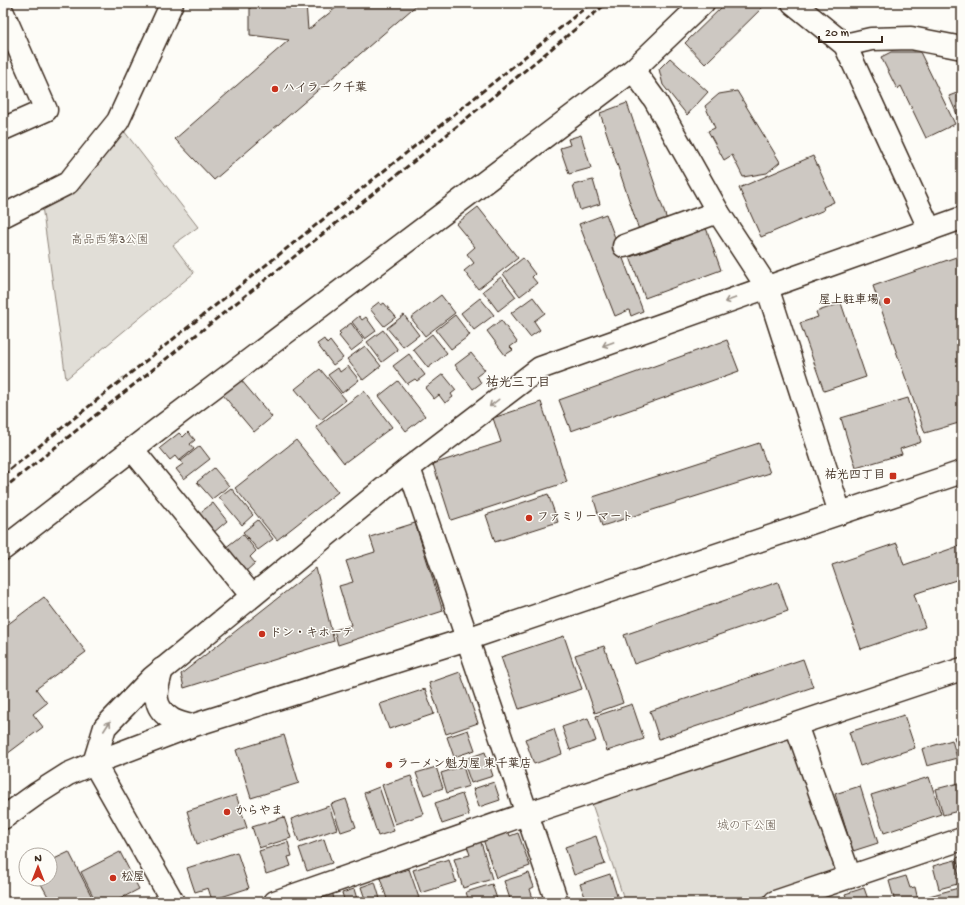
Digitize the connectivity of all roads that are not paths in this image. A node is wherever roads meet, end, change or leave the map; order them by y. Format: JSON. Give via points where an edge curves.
{"nodes":[{"id":1,"x":172,"y":3,"type":"edge"},
{"id":2,"x":703,"y":3,"type":"edge"},
{"id":3,"x":793,"y":3,"type":"edge"},
{"id":4,"x":3,"y":13,"type":"edge"},
{"id":5,"x":845,"y":45,"type":"junction"},
{"id":6,"x":962,"y":48,"type":"edge"},
{"id":7,"x":633,"y":70,"type":"junction"},
{"id":8,"x":3,"y":128,"type":"edge"},
{"id":9,"x":718,"y":212,"type":"junction"},
{"id":10,"x":3,"y":216,"type":"edge"},
{"id":11,"x":962,"y":218,"type":"edge"},
{"id":12,"x":930,"y":230,"type":"junction"},
{"id":13,"x":624,"y":246,"type":"dead end"},
{"id":14,"x":767,"y":287,"type":"junction"},
{"id":15,"x":132,"y":449,"type":"junction"},
{"id":16,"x":410,"y":468,"type":"junction"},
{"id":17,"x":962,"y":472,"type":"edge"},
{"id":18,"x":840,"y":513,"type":"junction"},
{"id":19,"x":3,"y":549,"type":"edge"},
{"id":20,"x":252,"y":596,"type":"junction"},
{"id":21,"x":467,"y":639,"type":"junction"},
{"id":22,"x":162,"y":669,"type":"junction"},
{"id":23,"x":962,"y":670,"type":"edge"},
{"id":24,"x":796,"y":724,"type":"junction"},
{"id":25,"x":191,"y":726,"type":"junction"},
{"id":26,"x":94,"y":763,"type":"junction"},
{"id":27,"x":526,"y":814,"type":"junction"},
{"id":28,"x":3,"y":818,"type":"edge"},
{"id":29,"x":962,"y":839,"type":"edge"},
{"id":30,"x":850,"y":877,"type":"junction"},
{"id":31,"x":173,"y":902,"type":"edge"},
{"id":32,"x":275,"y":902,"type":"edge"},
{"id":33,"x":556,"y":902,"type":"edge"},
{"id":34,"x":776,"y":902,"type":"edge"}],
"edges":[{"from":1,"to":10,"type":"street","via":[[118,121],[68,183]]},
{"from":2,"to":7,"type":"street"},
{"from":3,"to":5,"type":"street"},
{"from":4,"to":8,"type":"street","via":[[46,110]]},
{"from":5,"to":6,"type":"street","via":[[872,39],[911,38]]},
{"from":5,"to":12,"type":"street"},
{"from":7,"to":9,"type":"street","via":[[655,100]]},
{"from":7,"to":15,"type":"street"},
{"from":9,"to":13,"type":"street"},
{"from":9,"to":14,"type":"street"},
{"from":11,"to":12,"type":"street"},
{"from":12,"to":14,"type":"street"},
{"from":14,"to":16,"type":"street","one_way":true,"via":[[540,368]]},
{"from":14,"to":18,"type":"street"},
{"from":15,"to":19,"type":"street"},
{"from":15,"to":20,"type":"street"},
{"from":16,"to":20,"type":"street"},
{"from":16,"to":21,"type":"street"},
{"from":17,"to":18,"type":"street"},
{"from":18,"to":21,"type":"street"},
{"from":20,"to":22,"type":"street"},
{"from":21,"to":25,"type":"street"},
{"from":21,"to":27,"type":"street"},
{"from":22,"to":25,"type":"street","via":[[156,692],[158,706],[170,719]]},
{"from":26,"to":22,"type":"street","one_way":true,"via":[[105,727]]},
{"from":23,"to":24,"type":"street"},
{"from":24,"to":27,"type":"street"},
{"from":24,"to":30,"type":"street"},
{"from":25,"to":26,"type":"street"},
{"from":26,"to":28,"type":"street","via":[[68,774]]},
{"from":26,"to":31,"type":"street"},
{"from":27,"to":32,"type":"street"},
{"from":27,"to":33,"type":"street"},
{"from":29,"to":30,"type":"street"},
{"from":30,"to":34,"type":"street"}]}
